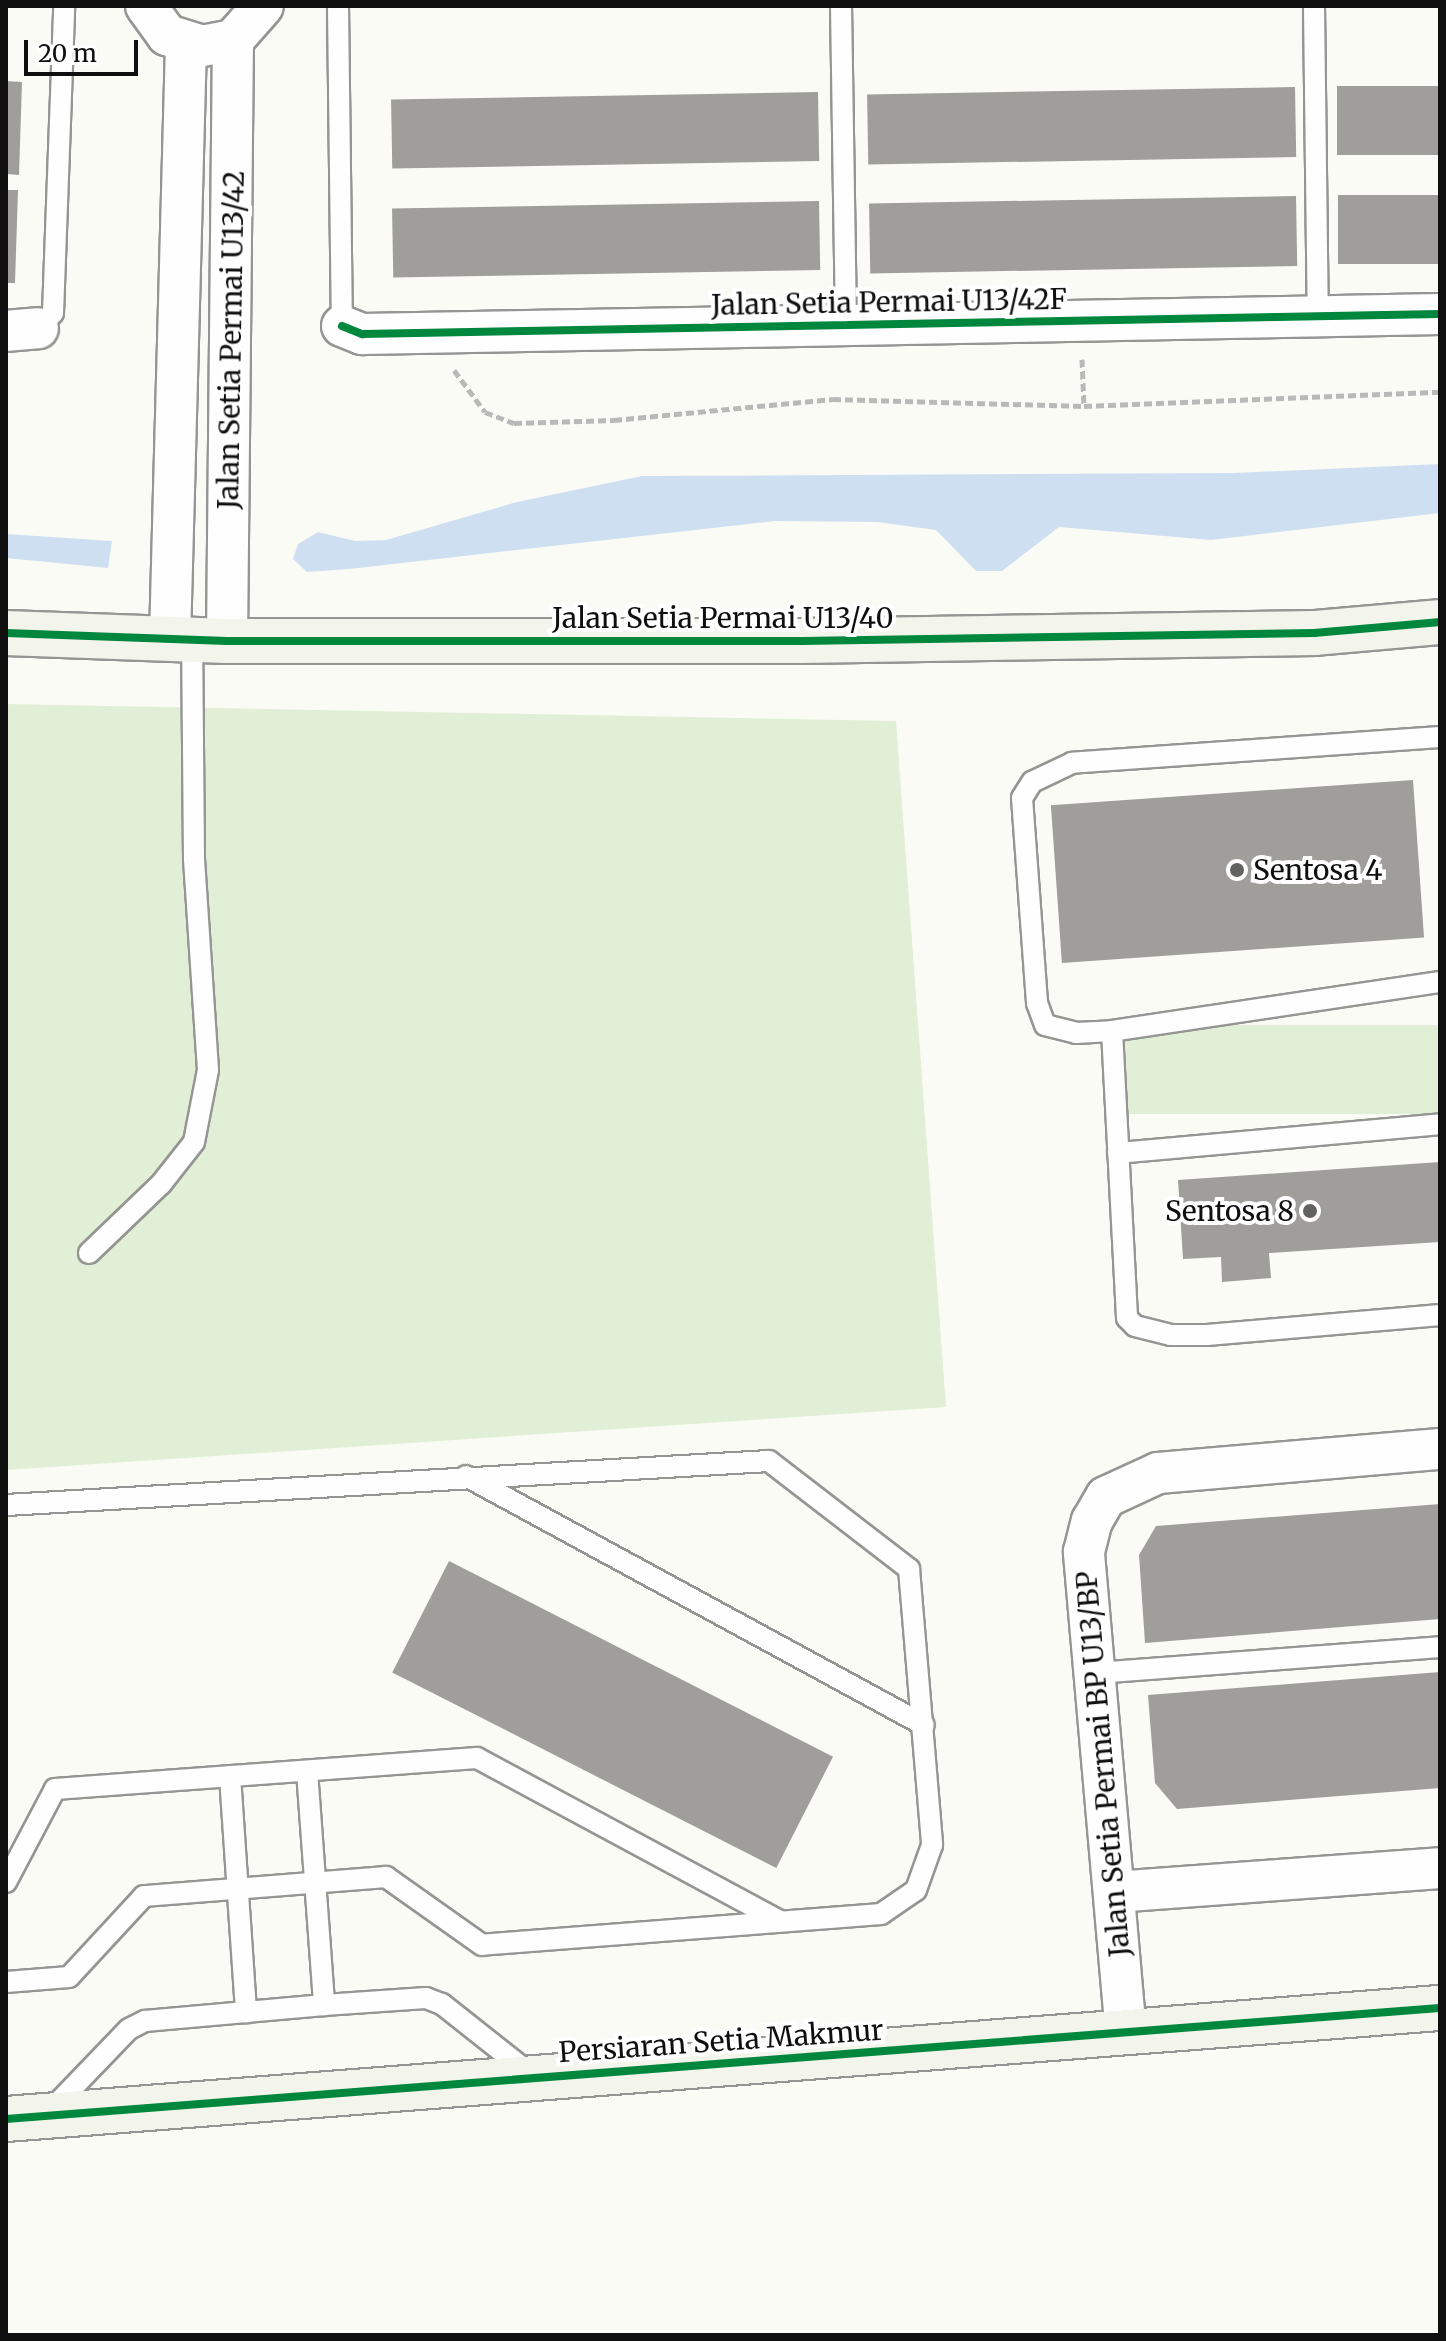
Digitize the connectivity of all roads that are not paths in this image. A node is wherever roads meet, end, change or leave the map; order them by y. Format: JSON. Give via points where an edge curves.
{"nodes":[{"id":1,"x":64,"y":6,"type":"edge"},
{"id":2,"x":146,"y":6,"type":"edge"},
{"id":3,"x":263,"y":6,"type":"edge"},
{"id":4,"x":338,"y":6,"type":"edge"},
{"id":5,"x":841,"y":6,"type":"edge"},
{"id":6,"x":1314,"y":6,"type":"edge"},
{"id":7,"x":233,"y":40,"type":"junction"},
{"id":8,"x":186,"y":44,"type":"junction"},
{"id":9,"x":181,"y":275,"type":"junction"},
{"id":10,"x":232,"y":275,"type":"junction"},
{"id":11,"x":1440,"y":314,"type":"edge"},
{"id":12,"x":1318,"y":317,"type":"junction"},
{"id":13,"x":846,"y":325,"type":"junction"},
{"id":14,"x":342,"y":326,"type":"joint"},
{"id":15,"x":22,"y":330,"type":"edge"},
{"id":16,"x":1440,"y":622,"type":"edge"},
{"id":17,"x":6,"y":633,"type":"edge"},
{"id":18,"x":197,"y":640,"type":"junction"},
{"id":19,"x":1440,"y":737,"type":"edge"},
{"id":20,"x":1440,"y":982,"type":"edge"},
{"id":21,"x":1112,"y":1031,"type":"junction"},
{"id":22,"x":1440,"y":1124,"type":"edge"},
{"id":23,"x":1118,"y":1153,"type":"junction"},
{"id":24,"x":89,"y":1253,"type":"dead end"},
{"id":25,"x":1440,"y":1315,"type":"edge"},
{"id":26,"x":1440,"y":1449,"type":"edge"},
{"id":27,"x":466,"y":1476,"type":"junction"},
{"id":28,"x":6,"y":1505,"type":"edge"},
{"id":29,"x":1440,"y":1647,"type":"edge"},
{"id":30,"x":1096,"y":1673,"type":"junction"},
{"id":31,"x":924,"y":1725,"type":"junction"},
{"id":32,"x":307,"y":1771,"type":"junction"},
{"id":33,"x":230,"y":1776,"type":"junction"},
{"id":34,"x":1440,"y":1868,"type":"edge"},
{"id":35,"x":6,"y":1882,"type":"edge"},
{"id":36,"x":315,"y":1883,"type":"junction"},
{"id":37,"x":237,"y":1889,"type":"junction"},
{"id":38,"x":1114,"y":1892,"type":"junction"},
{"id":39,"x":781,"y":1922,"type":"junction"},
{"id":40,"x":6,"y":1982,"type":"edge"},
{"id":41,"x":324,"y":2005,"type":"junction"},
{"id":42,"x":1440,"y":2008,"type":"edge"},
{"id":43,"x":246,"y":2012,"type":"junction"},
{"id":44,"x":1126,"y":2034,"type":"junction"},
{"id":45,"x":532,"y":2076,"type":"junction"},
{"id":46,"x":26,"y":2118,"type":"edge"}],
"edges":[{"from":1,"to":15,"type":"lane","via":[[53,313]]},
{"from":2,"to":8,"type":"street","via":[[167,35]]},
{"from":3,"to":7,"type":"street"},
{"from":4,"to":14,"type":"lane"},
{"from":5,"to":13,"type":"lane"},
{"from":6,"to":12,"type":"lane"},
{"from":7,"to":8,"type":"street"},
{"from":7,"to":10,"type":"street","name":"Jalan Setia Permai U13/42"},
{"from":8,"to":9,"type":"street","name":"Jalan Setia Permai U13/42"},
{"from":9,"to":10,"type":"street"},
{"from":9,"to":18,"type":"street","name":"Jalan Setia Permai U13/42"},
{"from":10,"to":18,"type":"street","name":"Jalan Setia Permai U13/42"},
{"from":11,"to":12,"type":"street","name":"Jalan Setia Permai U13/42F"},
{"from":12,"to":13,"type":"street","name":"Jalan Setia Permai U13/42F"},
{"from":13,"to":14,"type":"street","name":"Jalan Setia Permai U13/42F","via":[[355,334]]},
{"from":16,"to":18,"type":"street","name":"Jalan Setia Permai U13/40","via":[[1299,634]]},
{"from":17,"to":18,"type":"street","name":"Jalan Setia Permai U13/40"},
{"from":18,"to":24,"type":"lane","via":[[194,859],[208,1070],[194,1142],[161,1184]]},
{"from":19,"to":21,"type":"lane","via":[[1072,763],[1032,782],[1022,798],[1039,1016],[1060,1030]]},
{"from":20,"to":21,"type":"lane"},
{"from":21,"to":23,"type":"lane"},
{"from":22,"to":23,"type":"lane"},
{"from":23,"to":25,"type":"lane","via":[[1127,1318],[1135,1326],[1170,1335],[1207,1335]]},
{"from":26,"to":30,"type":"street","name":"Jalan Setia Permai BP U13/BP","via":[[1158,1473],[1106,1497],[1092,1521],[1084,1552]]},
{"from":27,"to":28,"type":"lane"},
{"from":27,"to":31,"type":"lane"},
{"from":27,"to":31,"type":"lane","via":[[769,1461],[909,1569]]},
{"from":29,"to":30,"type":"lane"},
{"from":30,"to":38,"type":"street","name":"Jalan Setia Permai BP U13/BP"},
{"from":31,"to":39,"type":"lane","via":[[932,1845],[916,1890],[881,1914]]},
{"from":32,"to":33,"type":"lane"},
{"from":32,"to":36,"type":"lane"},
{"from":32,"to":39,"type":"lane","via":[[477,1758]]},
{"from":33,"to":35,"type":"lane","via":[[55,1789]]},
{"from":33,"to":37,"type":"lane"},
{"from":34,"to":38,"type":"street"},
{"from":36,"to":37,"type":"lane"},
{"from":36,"to":39,"type":"lane","via":[[386,1877],[482,1945]]},
{"from":36,"to":41,"type":"lane"},
{"from":37,"to":40,"type":"lane","via":[[144,1896],[69,1977]]},
{"from":37,"to":43,"type":"lane"},
{"from":38,"to":44,"type":"street","name":"Jalan Setia Permai BP U13/BP"},
{"from":41,"to":43,"type":"lane"},
{"from":41,"to":45,"type":"lane","via":[[426,1998],[442,2004]]},
{"from":42,"to":44,"type":"street","name":"Persiaran Setia Makmur"},
{"from":43,"to":46,"type":"lane","via":[[145,2021]]},
{"from":44,"to":45,"type":"street","name":"Persiaran Setia Makmur"},
{"from":45,"to":46,"type":"street","name":"Persiaran Setia Makmur"}]}
